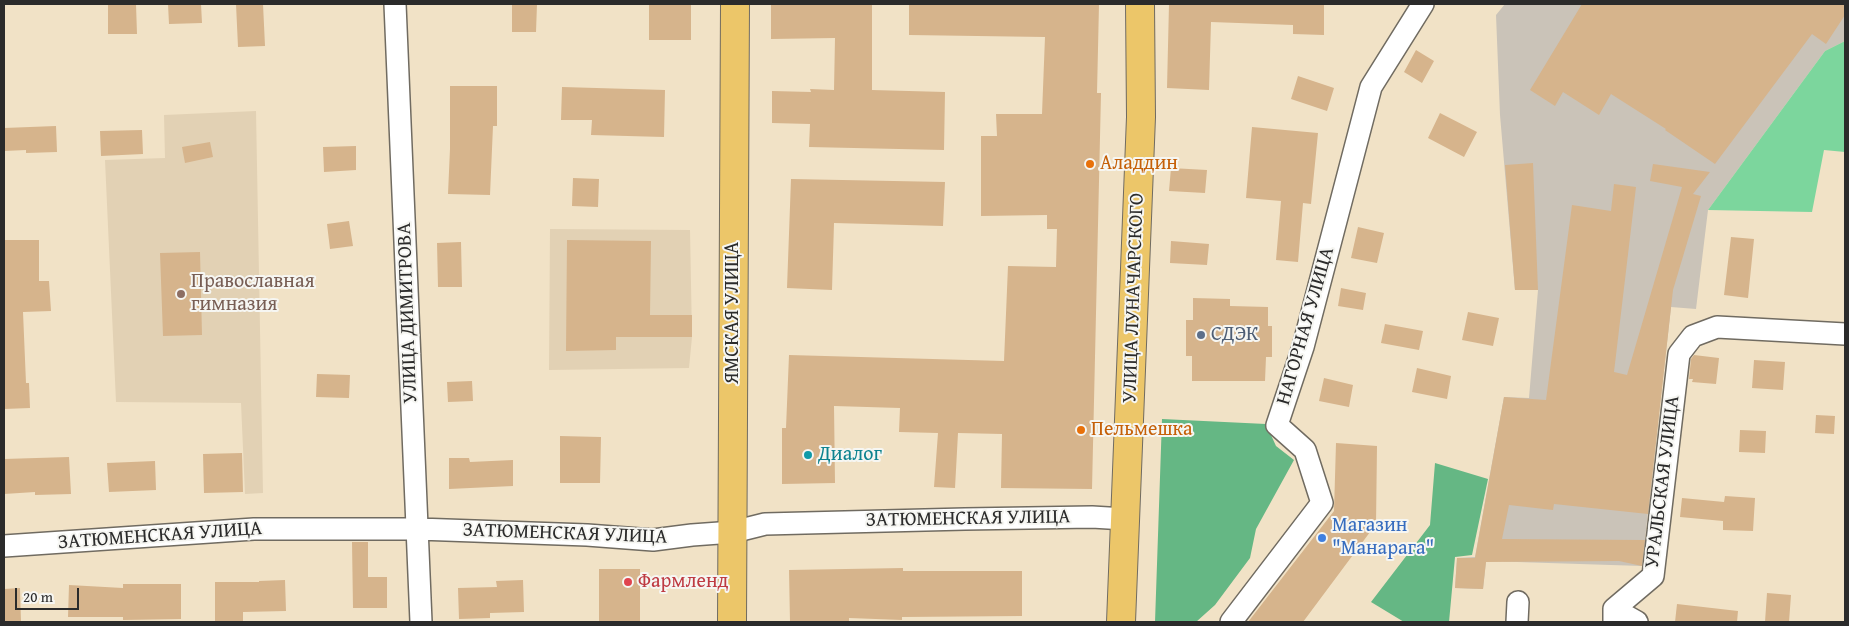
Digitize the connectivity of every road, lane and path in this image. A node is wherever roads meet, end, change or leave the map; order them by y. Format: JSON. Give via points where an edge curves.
{"nodes":[{"id":1,"x":395,"y":4,"type":"edge"},
{"id":2,"x":735,"y":4,"type":"edge"},
{"id":3,"x":1140,"y":4,"type":"edge"},
{"id":4,"x":1423,"y":4,"type":"edge"},
{"id":5,"x":1845,"y":334,"type":"edge"},
{"id":6,"x":1125,"y":519,"type":"junction"},
{"id":7,"x":418,"y":529,"type":"junction"},
{"id":8,"x":733,"y":532,"type":"junction"},
{"id":9,"x":4,"y":546,"type":"edge"},
{"id":10,"x":1614,"y":616,"type":"edge"},
{"id":11,"x":421,"y":622,"type":"edge"},
{"id":12,"x":732,"y":622,"type":"edge"},
{"id":13,"x":1121,"y":622,"type":"edge"},
{"id":14,"x":1231,"y":622,"type":"edge"},
{"id":15,"x":1637,"y":622,"type":"edge"}],
"edges":[{"from":1,"to":7,"type":"street","name":"УЛИЦА ДИМИТРОВА"},
{"from":2,"to":8,"type":"main road","name":"ЯМСКАЯ УЛИЦА"},
{"from":3,"to":6,"type":"main road","name":"УЛИЦА ЛУНАЧАРСКОГО","via":[[1141,117]]},
{"from":4,"to":14,"type":"street","name":"НАГОРНАЯ УЛИЦА","via":[[1371,87],[1303,348],[1277,424],[1305,450],[1322,503]]},
{"from":5,"to":10,"type":"street","name":"УРАЛЬСКАЯ УЛИЦА","via":[[1717,327],[1693,336],[1679,354],[1652,576]]},
{"from":6,"to":8,"type":"street","name":"ЗАТЮМЕНСКАЯ УЛИЦА","via":[[766,524]]},
{"from":6,"to":13,"type":"main road","name":"УЛИЦА ЛУНАЧАРСКОГО"},
{"from":7,"to":8,"type":"street","name":"ЗАТЮМЕНСКАЯ УЛИЦА","via":[[653,540]]},
{"from":7,"to":9,"type":"street","name":"ЗАТЮМЕНСКАЯ УЛИЦА","via":[[254,529]]},
{"from":7,"to":11,"type":"street","name":"УЛИЦА ДИМИТРОВА"},
{"from":8,"to":12,"type":"main road","name":"ЯМСКАЯ УЛИЦА"},
{"from":10,"to":15,"type":"street"}]}
